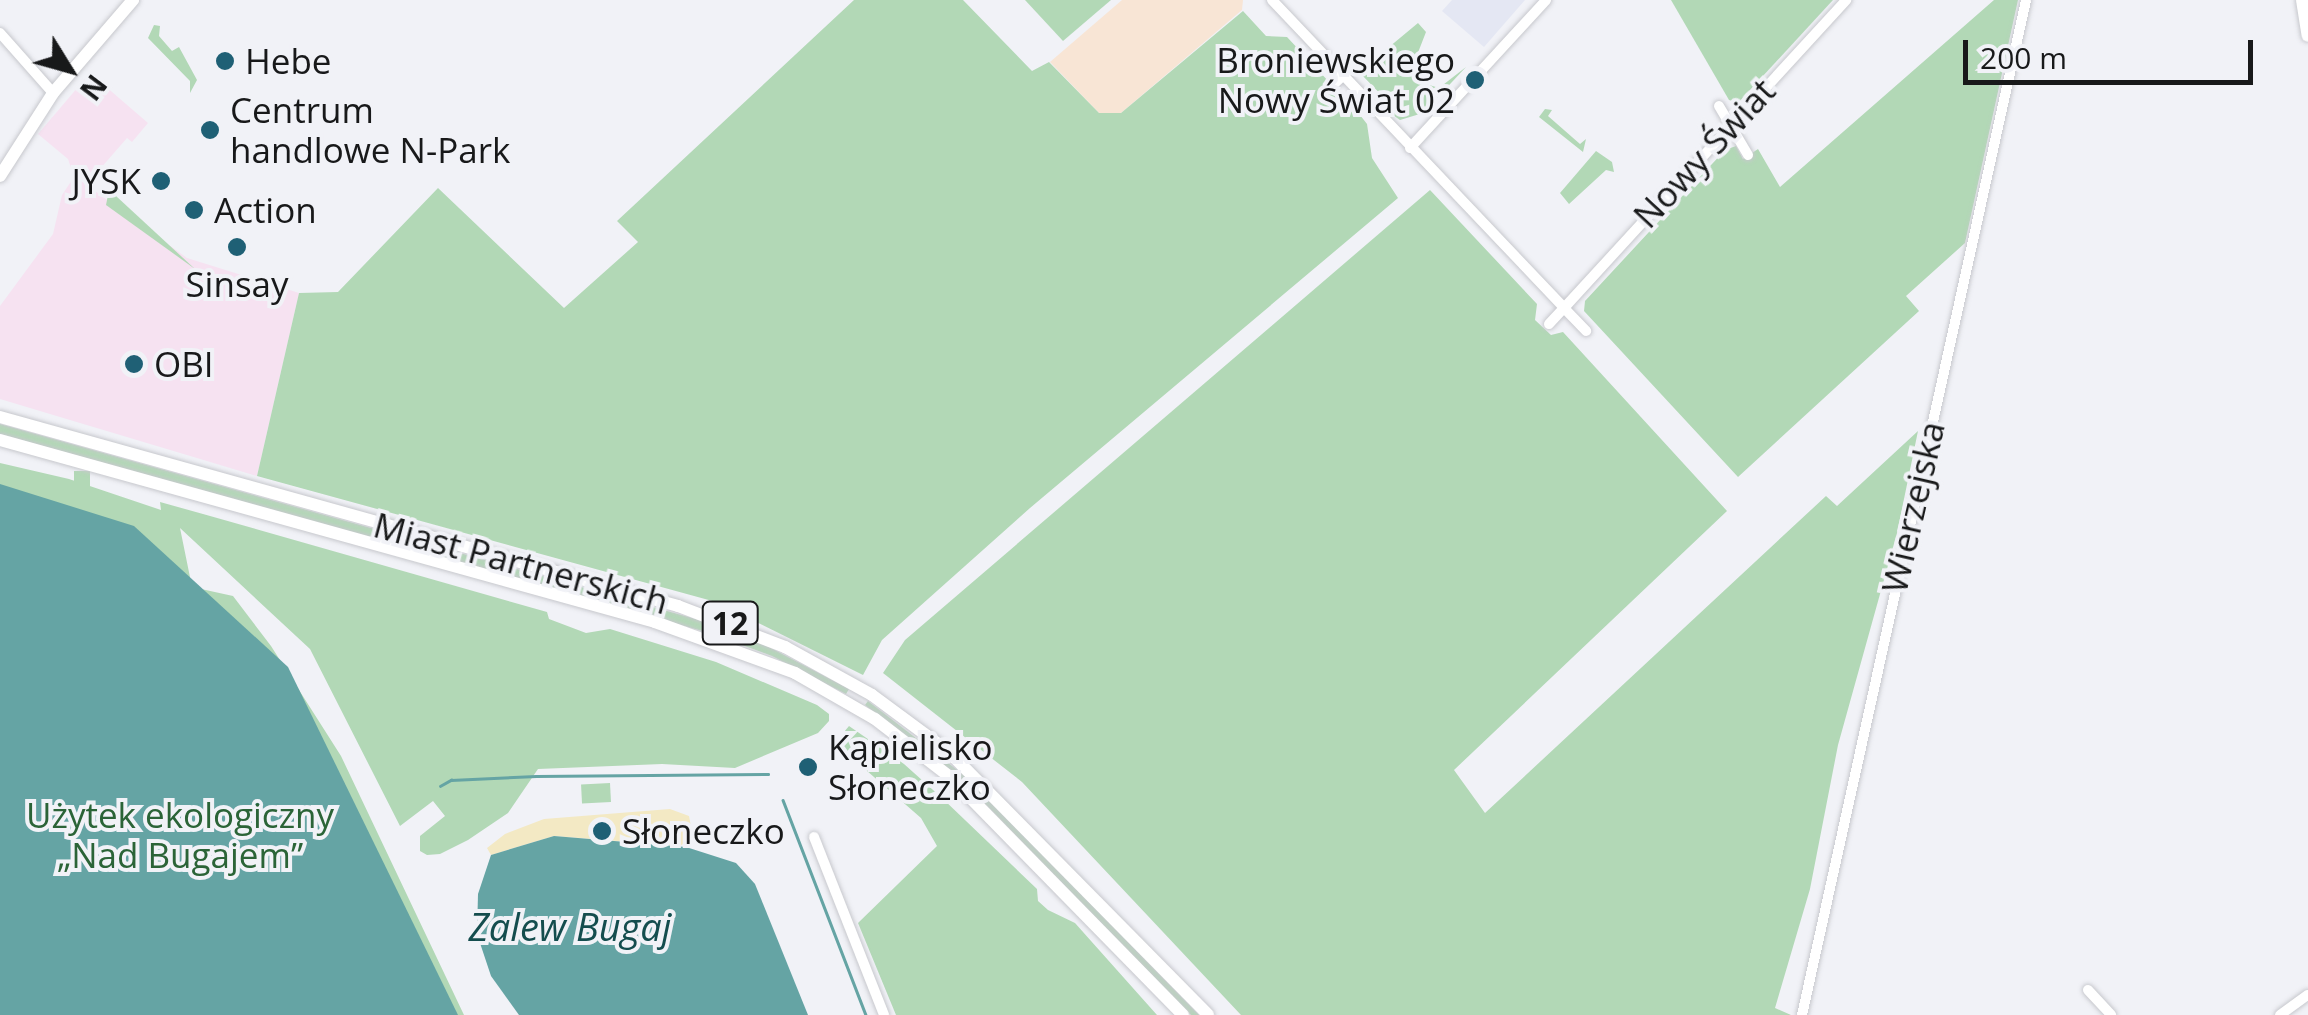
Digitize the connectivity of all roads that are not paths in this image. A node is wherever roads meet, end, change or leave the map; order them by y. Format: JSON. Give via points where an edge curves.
{"nodes":[{"id":1,"x":133,"y":0,"type":"edge"},
{"id":2,"x":1546,"y":0,"type":"edge"},
{"id":3,"x":1846,"y":0,"type":"edge"},
{"id":4,"x":2026,"y":0,"type":"edge"},
{"id":5,"x":2302,"y":0,"type":"edge"},
{"id":6,"x":1274,"y":2,"type":"edge"},
{"id":7,"x":1264,"y":14,"type":"dead end"},
{"id":8,"x":0,"y":33,"type":"edge"},
{"id":9,"x":2308,"y":36,"type":"edge"},
{"id":10,"x":53,"y":93,"type":"junction"},
{"id":11,"x":1719,"y":106,"type":"dead end"},
{"id":12,"x":1730,"y":126,"type":"junction"},
{"id":13,"x":1410,"y":148,"type":"junction"},
{"id":14,"x":1748,"y":155,"type":"dead end"},
{"id":15,"x":0,"y":176,"type":"edge"},
{"id":16,"x":1564,"y":308,"type":"junction"},
{"id":17,"x":1550,"y":324,"type":"dead end"},
{"id":18,"x":1586,"y":331,"type":"dead end"},
{"id":19,"x":0,"y":418,"type":"edge"},
{"id":20,"x":0,"y":440,"type":"edge"},
{"id":21,"x":814,"y":837,"type":"dead end"},
{"id":22,"x":2088,"y":990,"type":"dead end"},
{"id":23,"x":2308,"y":995,"type":"edge"},
{"id":24,"x":884,"y":1015,"type":"edge"},
{"id":25,"x":1183,"y":1015,"type":"edge"},
{"id":26,"x":1208,"y":1015,"type":"edge"},
{"id":27,"x":1802,"y":1015,"type":"edge"},
{"id":28,"x":2110,"y":1015,"type":"edge"},
{"id":29,"x":2280,"y":1015,"type":"edge"}],
"edges":[{"from":1,"to":10,"type":"main road"},
{"from":2,"to":13,"type":"street"},
{"from":3,"to":12,"type":"street","name":"Nowy Świat"},
{"from":4,"to":27,"type":"street","name":"Wierzejska"},
{"from":5,"to":9,"type":"main road"},
{"from":6,"to":7,"type":"street"},
{"from":6,"to":13,"type":"street"},
{"from":8,"to":10,"type":"street"},
{"from":10,"to":15,"type":"main road"},
{"from":11,"to":12,"type":"street"},
{"from":12,"to":14,"type":"street"},
{"from":12,"to":16,"type":"street","name":"Nowy Świat"},
{"from":13,"to":16,"type":"street"},
{"from":16,"to":17,"type":"street","name":"Nowy Świat"},
{"from":16,"to":18,"type":"street"},
{"from":19,"to":26,"type":"main road","name":"Miast Partnerskich","number":"12","via":[[684,608],[785,647],[872,695],[949,752]]},
{"from":20,"to":25,"type":"main road","name":"Miast Partnerskich","number":"12","via":[[654,622],[795,673],[875,719],[950,777]]},
{"from":21,"to":24,"type":"street"},
{"from":22,"to":28,"type":"street"},
{"from":23,"to":29,"type":"street"}]}
